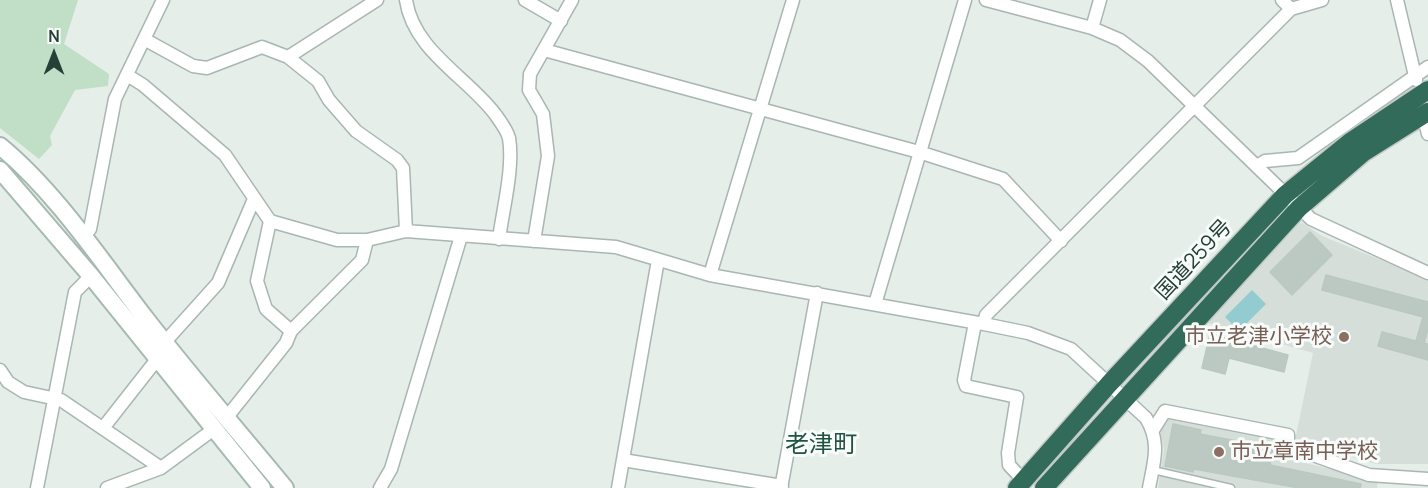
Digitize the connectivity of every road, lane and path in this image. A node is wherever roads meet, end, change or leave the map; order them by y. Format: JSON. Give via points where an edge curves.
{"nodes":[{"id":1,"x":163,"y":0,"type":"edge"},
{"id":2,"x":377,"y":0,"type":"edge"},
{"id":3,"x":406,"y":0,"type":"edge"},
{"id":4,"x":525,"y":0,"type":"edge"},
{"id":5,"x":572,"y":0,"type":"edge"},
{"id":6,"x":793,"y":0,"type":"edge"},
{"id":7,"x":965,"y":0,"type":"edge"},
{"id":8,"x":986,"y":0,"type":"edge"},
{"id":9,"x":1100,"y":0,"type":"edge"},
{"id":10,"x":1322,"y":0,"type":"edge"},
{"id":11,"x":1397,"y":0,"type":"edge"},
{"id":12,"x":1006,"y":3,"type":"edge"},
{"id":13,"x":1287,"y":4,"type":"edge"},
{"id":14,"x":561,"y":21,"type":"junction"},
{"id":15,"x":1092,"y":28,"type":"junction"},
{"id":16,"x":144,"y":39,"type":"junction"},
{"id":17,"x":544,"y":50,"type":"junction"},
{"id":18,"x":288,"y":57,"type":"junction"},
{"id":19,"x":1428,"y":67,"type":"edge"},
{"id":20,"x":127,"y":75,"type":"junction"},
{"id":21,"x":1420,"y":83,"type":"edge"},
{"id":22,"x":1193,"y":106,"type":"junction"},
{"id":23,"x":760,"y":110,"type":"junction"},
{"id":24,"x":1427,"y":123,"type":"edge"},
{"id":25,"x":0,"y":146,"type":"edge"},
{"id":26,"x":919,"y":152,"type":"junction"},
{"id":27,"x":1257,"y":166,"type":"junction"},
{"id":28,"x":0,"y":171,"type":"edge"},
{"id":29,"x":1285,"y":195,"type":"junction"},
{"id":30,"x":254,"y":199,"type":"junction"},
{"id":31,"x":1299,"y":208,"type":"junction"},
{"id":32,"x":270,"y":221,"type":"junction"},
{"id":33,"x":406,"y":231,"type":"junction"},
{"id":34,"x":461,"y":236,"type":"junction"},
{"id":35,"x":84,"y":238,"type":"junction"},
{"id":36,"x":499,"y":239,"type":"junction"},
{"id":37,"x":367,"y":240,"type":"junction"},
{"id":38,"x":534,"y":241,"type":"junction"},
{"id":39,"x":1061,"y":241,"type":"junction"},
{"id":40,"x":658,"y":260,"type":"junction"},
{"id":41,"x":1428,"y":273,"type":"edge"},
{"id":42,"x":710,"y":275,"type":"junction"},
{"id":43,"x":91,"y":276,"type":"junction"},
{"id":44,"x":817,"y":293,"type":"junction"},
{"id":45,"x":875,"y":304,"type":"junction"},
{"id":46,"x":980,"y":324,"type":"junction"},
{"id":47,"x":291,"y":331,"type":"junction"},
{"id":48,"x":161,"y":350,"type":"junction"},
{"id":49,"x":0,"y":370,"type":"edge"},
{"id":50,"x":1109,"y":384,"type":"junction"},
{"id":51,"x":1126,"y":398,"type":"junction"},
{"id":52,"x":55,"y":399,"type":"junction"},
{"id":53,"x":226,"y":417,"type":"junction"},
{"id":54,"x":103,"y":428,"type":"junction"},
{"id":55,"x":214,"y":429,"type":"junction"},
{"id":56,"x":1153,"y":430,"type":"junction"},
{"id":57,"x":623,"y":460,"type":"junction"},
{"id":58,"x":161,"y":468,"type":"junction"},
{"id":59,"x":1152,"y":470,"type":"junction"},
{"id":60,"x":1428,"y":479,"type":"edge"},
{"id":61,"x":1021,"y":484,"type":"edge"},
{"id":62,"x":781,"y":487,"type":"edge"},
{"id":63,"x":37,"y":488,"type":"edge"},
{"id":64,"x":107,"y":488,"type":"edge"},
{"id":65,"x":262,"y":488,"type":"edge"},
{"id":66,"x":285,"y":488,"type":"edge"},
{"id":67,"x":380,"y":488,"type":"edge"},
{"id":68,"x":618,"y":488,"type":"edge"},
{"id":69,"x":1044,"y":488,"type":"edge"},
{"id":70,"x":1149,"y":488,"type":"edge"},
{"id":71,"x":1231,"y":488,"type":"edge"}],
"edges":[{"from":1,"to":16,"type":"street"},
{"from":2,"to":18,"type":"street"},
{"from":3,"to":36,"type":"street","via":[[412,22],[425,43],[486,101],[508,135],[510,160]]},
{"from":4,"to":14,"type":"street"},
{"from":5,"to":14,"type":"street"},
{"from":6,"to":23,"type":"street"},
{"from":7,"to":26,"type":"street"},
{"from":8,"to":12,"type":"street"},
{"from":9,"to":15,"type":"street"},
{"from":10,"to":13,"type":"street"},
{"from":11,"to":21,"type":"street"},
{"from":12,"to":15,"type":"street"},
{"from":13,"to":22,"type":"street"},
{"from":14,"to":17,"type":"street"},
{"from":15,"to":22,"type":"street","via":[[1120,40],[1148,61]]},
{"from":16,"to":18,"type":"street","via":[[193,66],[207,68],[262,47]]},
{"from":16,"to":20,"type":"street"},
{"from":17,"to":23,"type":"street"},
{"from":17,"to":38,"type":"street","via":[[530,74],[529,90],[543,114],[548,156]]},
{"from":18,"to":33,"type":"street","via":[[318,81],[329,100],[357,131],[403,168]]},
{"from":19,"to":21,"type":"street"},
{"from":20,"to":30,"type":"street","via":[[225,155]]},
{"from":20,"to":35,"type":"street","via":[[116,99],[90,230]]},
{"from":21,"to":27,"type":"street","via":[[1298,158],[1265,161]]},
{"from":21,"to":29,"type":"highway","name":"国道259号"},
{"from":22,"to":27,"type":"street"},
{"from":22,"to":39,"type":"street"},
{"from":23,"to":26,"type":"street"},
{"from":23,"to":42,"type":"street"},
{"from":24,"to":31,"type":"highway","name":"国道259号","via":[[1364,152]]},
{"from":25,"to":35,"type":"street","via":[[39,183]]},
{"from":26,"to":39,"type":"street","via":[[1003,179]]},
{"from":26,"to":45,"type":"street"},
{"from":27,"to":29,"type":"street"},
{"from":28,"to":43,"type":"street"},
{"from":29,"to":31,"type":"street"},
{"from":29,"to":50,"type":"highway","name":"国道259号"},
{"from":30,"to":32,"type":"street"},
{"from":30,"to":48,"type":"street","via":[[218,283]]},
{"from":31,"to":41,"type":"street","via":[[1330,229]]},
{"from":31,"to":51,"type":"highway","name":"国道259号"},
{"from":32,"to":37,"type":"street","via":[[337,240]]},
{"from":32,"to":47,"type":"street","via":[[257,281],[266,309]]},
{"from":33,"to":34,"type":"street"},
{"from":33,"to":37,"type":"street"},
{"from":34,"to":36,"type":"street"},
{"from":34,"to":67,"type":"street","via":[[391,470]]},
{"from":35,"to":48,"type":"street"},
{"from":36,"to":38,"type":"street"},
{"from":37,"to":47,"type":"street","via":[[362,260]]},
{"from":38,"to":40,"type":"street","via":[[616,247]]},
{"from":39,"to":46,"type":"street"},
{"from":40,"to":42,"type":"street"},
{"from":40,"to":57,"type":"street"},
{"from":42,"to":44,"type":"street"},
{"from":43,"to":48,"type":"street"},
{"from":43,"to":52,"type":"street","via":[[75,292]]},
{"from":44,"to":45,"type":"street"},
{"from":44,"to":62,"type":"street"},
{"from":45,"to":46,"type":"street"},
{"from":46,"to":50,"type":"street","via":[[1029,333],[1062,345]]},
{"from":46,"to":61,"type":"street","via":[[964,380],[966,386],[1017,397],[1008,453],[1009,465]]},
{"from":47,"to":53,"type":"street","via":[[286,343]]},
{"from":48,"to":53,"type":"street"},
{"from":48,"to":54,"type":"street"},
{"from":48,"to":55,"type":"street"},
{"from":49,"to":52,"type":"street","via":[[8,382],[24,392]]},
{"from":50,"to":51,"type":"street"},
{"from":50,"to":61,"type":"highway","name":"国道259号"},
{"from":51,"to":56,"type":"street"},
{"from":51,"to":69,"type":"highway","name":"国道259号"},
{"from":52,"to":54,"type":"street"},
{"from":52,"to":63,"type":"street"},
{"from":53,"to":66,"type":"street"},
{"from":54,"to":58,"type":"street"},
{"from":55,"to":58,"type":"street"},
{"from":55,"to":65,"type":"street"},
{"from":56,"to":59,"type":"street","via":[[1156,447]]},
{"from":56,"to":60,"type":"street","via":[[1166,411],[1288,435],[1288,446],[1369,475]]},
{"from":57,"to":62,"type":"street"},
{"from":57,"to":68,"type":"street"},
{"from":58,"to":64,"type":"street"},
{"from":59,"to":70,"type":"street"},
{"from":59,"to":71,"type":"lane"}]}
